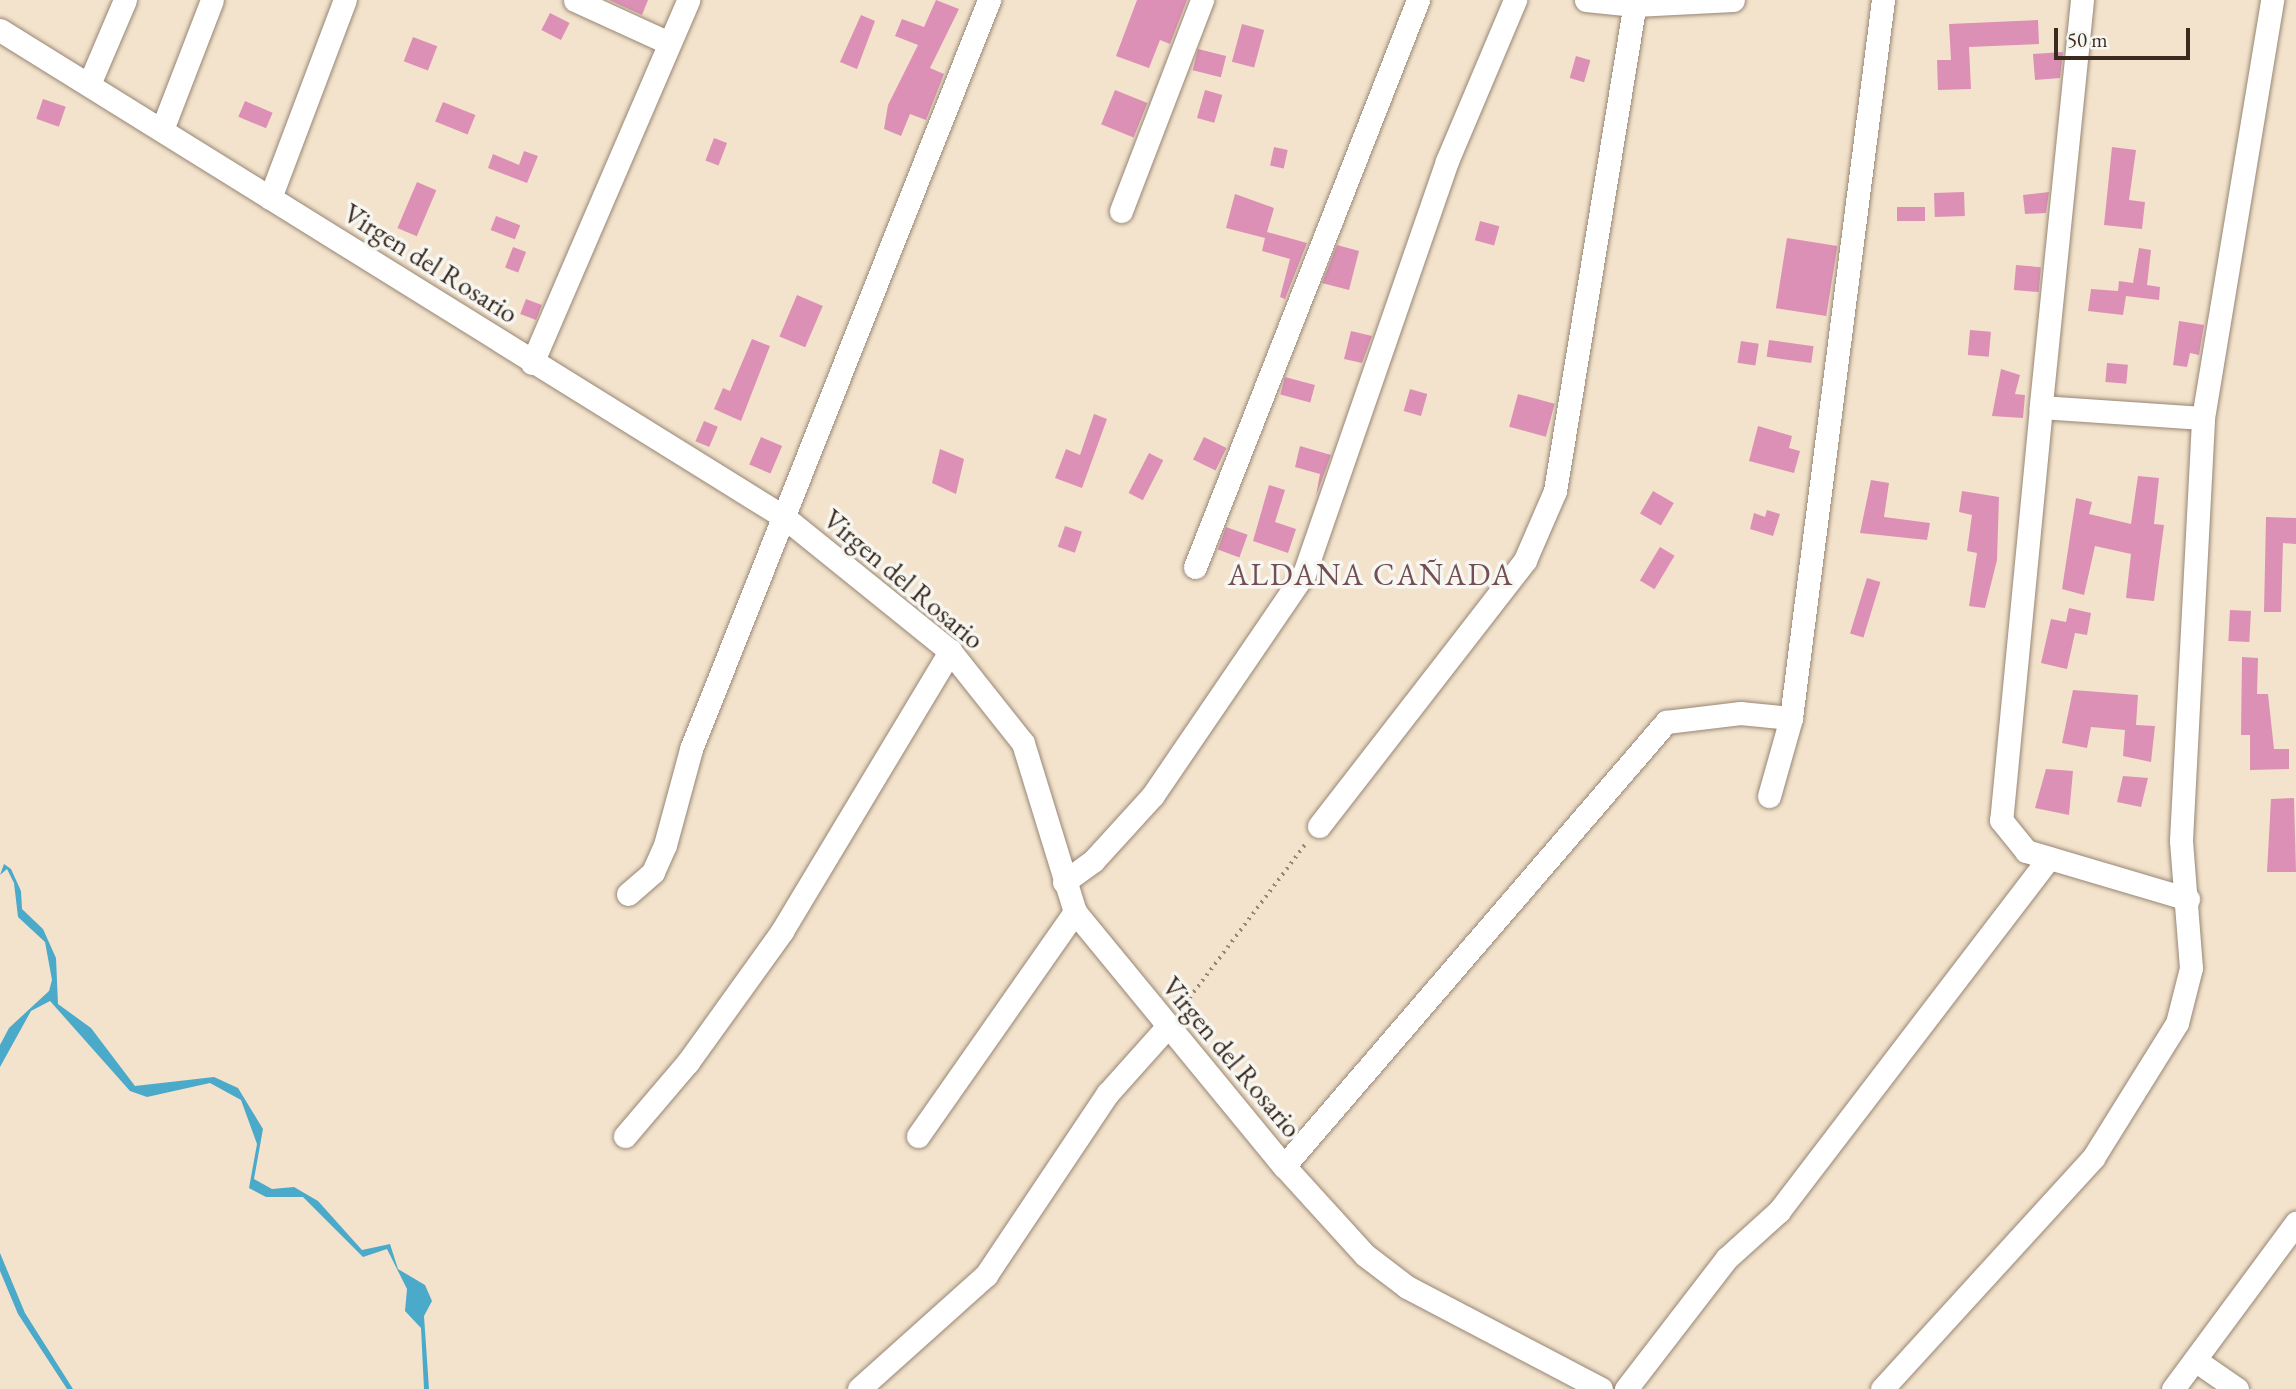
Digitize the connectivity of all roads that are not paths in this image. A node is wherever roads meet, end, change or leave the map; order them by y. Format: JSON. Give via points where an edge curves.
{"nodes":[{"id":1,"x":125,"y":0,"type":"edge"},
{"id":2,"x":212,"y":0,"type":"edge"},
{"id":3,"x":345,"y":0,"type":"edge"},
{"id":4,"x":688,"y":0,"type":"edge"},
{"id":5,"x":989,"y":0,"type":"edge"},
{"id":6,"x":1202,"y":0,"type":"edge"},
{"id":7,"x":1418,"y":0,"type":"edge"},
{"id":8,"x":1515,"y":0,"type":"edge"},
{"id":9,"x":1586,"y":0,"type":"edge"},
{"id":10,"x":1733,"y":0,"type":"edge"},
{"id":11,"x":1884,"y":0,"type":"edge"},
{"id":12,"x":2082,"y":0,"type":"edge"},
{"id":13,"x":2272,"y":0,"type":"edge"},
{"id":14,"x":572,"y":3,"type":"edge"},
{"id":15,"x":1635,"y":5,"type":"junction"},
{"id":16,"x":0,"y":30,"type":"edge"},
{"id":17,"x":669,"y":43,"type":"junction"},
{"id":18,"x":90,"y":82,"type":"junction"},
{"id":19,"x":163,"y":127,"type":"junction"},
{"id":20,"x":270,"y":198,"type":"junction"},
{"id":21,"x":1121,"y":211,"type":"dead end"},
{"id":22,"x":532,"y":363,"type":"junction"},
{"id":23,"x":2041,"y":407,"type":"junction"},
{"id":24,"x":2203,"y":418,"type":"junction"},
{"id":25,"x":784,"y":517,"type":"junction"},
{"id":26,"x":1195,"y":567,"type":"dead end"},
{"id":27,"x":950,"y":651,"type":"junction"},
{"id":28,"x":1791,"y":718,"type":"junction"},
{"id":29,"x":1769,"y":796,"type":"dead end"},
{"id":30,"x":1319,"y":826,"type":"road end"},
{"id":31,"x":2049,"y":858,"type":"junction"},
{"id":32,"x":1064,"y":882,"type":"junction"},
{"id":33,"x":628,"y":894,"type":"dead end"},
{"id":34,"x":2188,"y":899,"type":"junction"},
{"id":35,"x":1075,"y":912,"type":"junction"},
{"id":36,"x":1168,"y":1026,"type":"junction"},
{"id":37,"x":625,"y":1136,"type":"dead end"},
{"id":38,"x":918,"y":1136,"type":"dead end"},
{"id":39,"x":1284,"y":1166,"type":"junction"},
{"id":40,"x":2296,"y":1223,"type":"edge"},
{"id":41,"x":2195,"y":1360,"type":"junction"},
{"id":42,"x":859,"y":1389,"type":"edge"},
{"id":43,"x":1601,"y":1389,"type":"edge"},
{"id":44,"x":1626,"y":1389,"type":"edge"},
{"id":45,"x":1882,"y":1389,"type":"edge"},
{"id":46,"x":2173,"y":1389,"type":"edge"},
{"id":47,"x":2237,"y":1389,"type":"edge"}],
"edges":[{"from":1,"to":18,"type":"street"},
{"from":2,"to":19,"type":"street"},
{"from":3,"to":20,"type":"street"},
{"from":4,"to":17,"type":"street"},
{"from":5,"to":25,"type":"street"},
{"from":6,"to":21,"type":"street"},
{"from":7,"to":26,"type":"street"},
{"from":8,"to":32,"type":"street","via":[[1447,161],[1304,574],[1153,794],[1094,861]]},
{"from":9,"to":15,"type":"street"},
{"from":10,"to":15,"type":"street"},
{"from":11,"to":28,"type":"street"},
{"from":12,"to":23,"type":"street"},
{"from":13,"to":24,"type":"street"},
{"from":14,"to":17,"type":"street"},
{"from":15,"to":30,"type":"street","via":[[1555,491],[1525,560]]},
{"from":16,"to":18,"type":"street","name":"Virgen del Rosario"},
{"from":17,"to":22,"type":"street"},
{"from":18,"to":19,"type":"street","name":"Virgen del Rosario"},
{"from":19,"to":20,"type":"street","name":"Virgen del Rosario"},
{"from":20,"to":22,"type":"street","name":"Virgen del Rosario"},
{"from":22,"to":25,"type":"street","name":"Virgen del Rosario"},
{"from":23,"to":24,"type":"street"},
{"from":23,"to":31,"type":"street","via":[[2000,805],[2009,837]]},
{"from":24,"to":34,"type":"street","via":[[2187,653],[2181,840]]},
{"from":25,"to":27,"type":"street","name":"Virgen del Rosario"},
{"from":25,"to":33,"type":"street","via":[[691,749],[665,845],[653,872]]},
{"from":27,"to":32,"type":"street","name":"Virgen del Rosario","via":[[1023,743]]},
{"from":27,"to":37,"type":"street","via":[[782,931],[688,1062]]},
{"from":28,"to":29,"type":"street"},
{"from":28,"to":39,"type":"street","via":[[1740,713],[1666,722]]},
{"from":31,"to":34,"type":"street"},
{"from":31,"to":44,"type":"street","via":[[1779,1211],[1727,1258]]},
{"from":32,"to":35,"type":"street","name":"Virgen del Rosario"},
{"from":34,"to":45,"type":"street","via":[[2191,968],[2178,1023],[2139,1091],[2093,1158]]},
{"from":35,"to":36,"type":"street","name":"Virgen del Rosario"},
{"from":35,"to":38,"type":"street"},
{"from":36,"to":39,"type":"street","name":"Virgen del Rosario"},
{"from":36,"to":42,"type":"street","via":[[1108,1093],[986,1275]]},
{"from":39,"to":43,"type":"street","name":"Virgen del Rosario","via":[[1365,1255],[1407,1287]]},
{"from":40,"to":41,"type":"street"},
{"from":41,"to":46,"type":"street"},
{"from":41,"to":47,"type":"street"}]}
